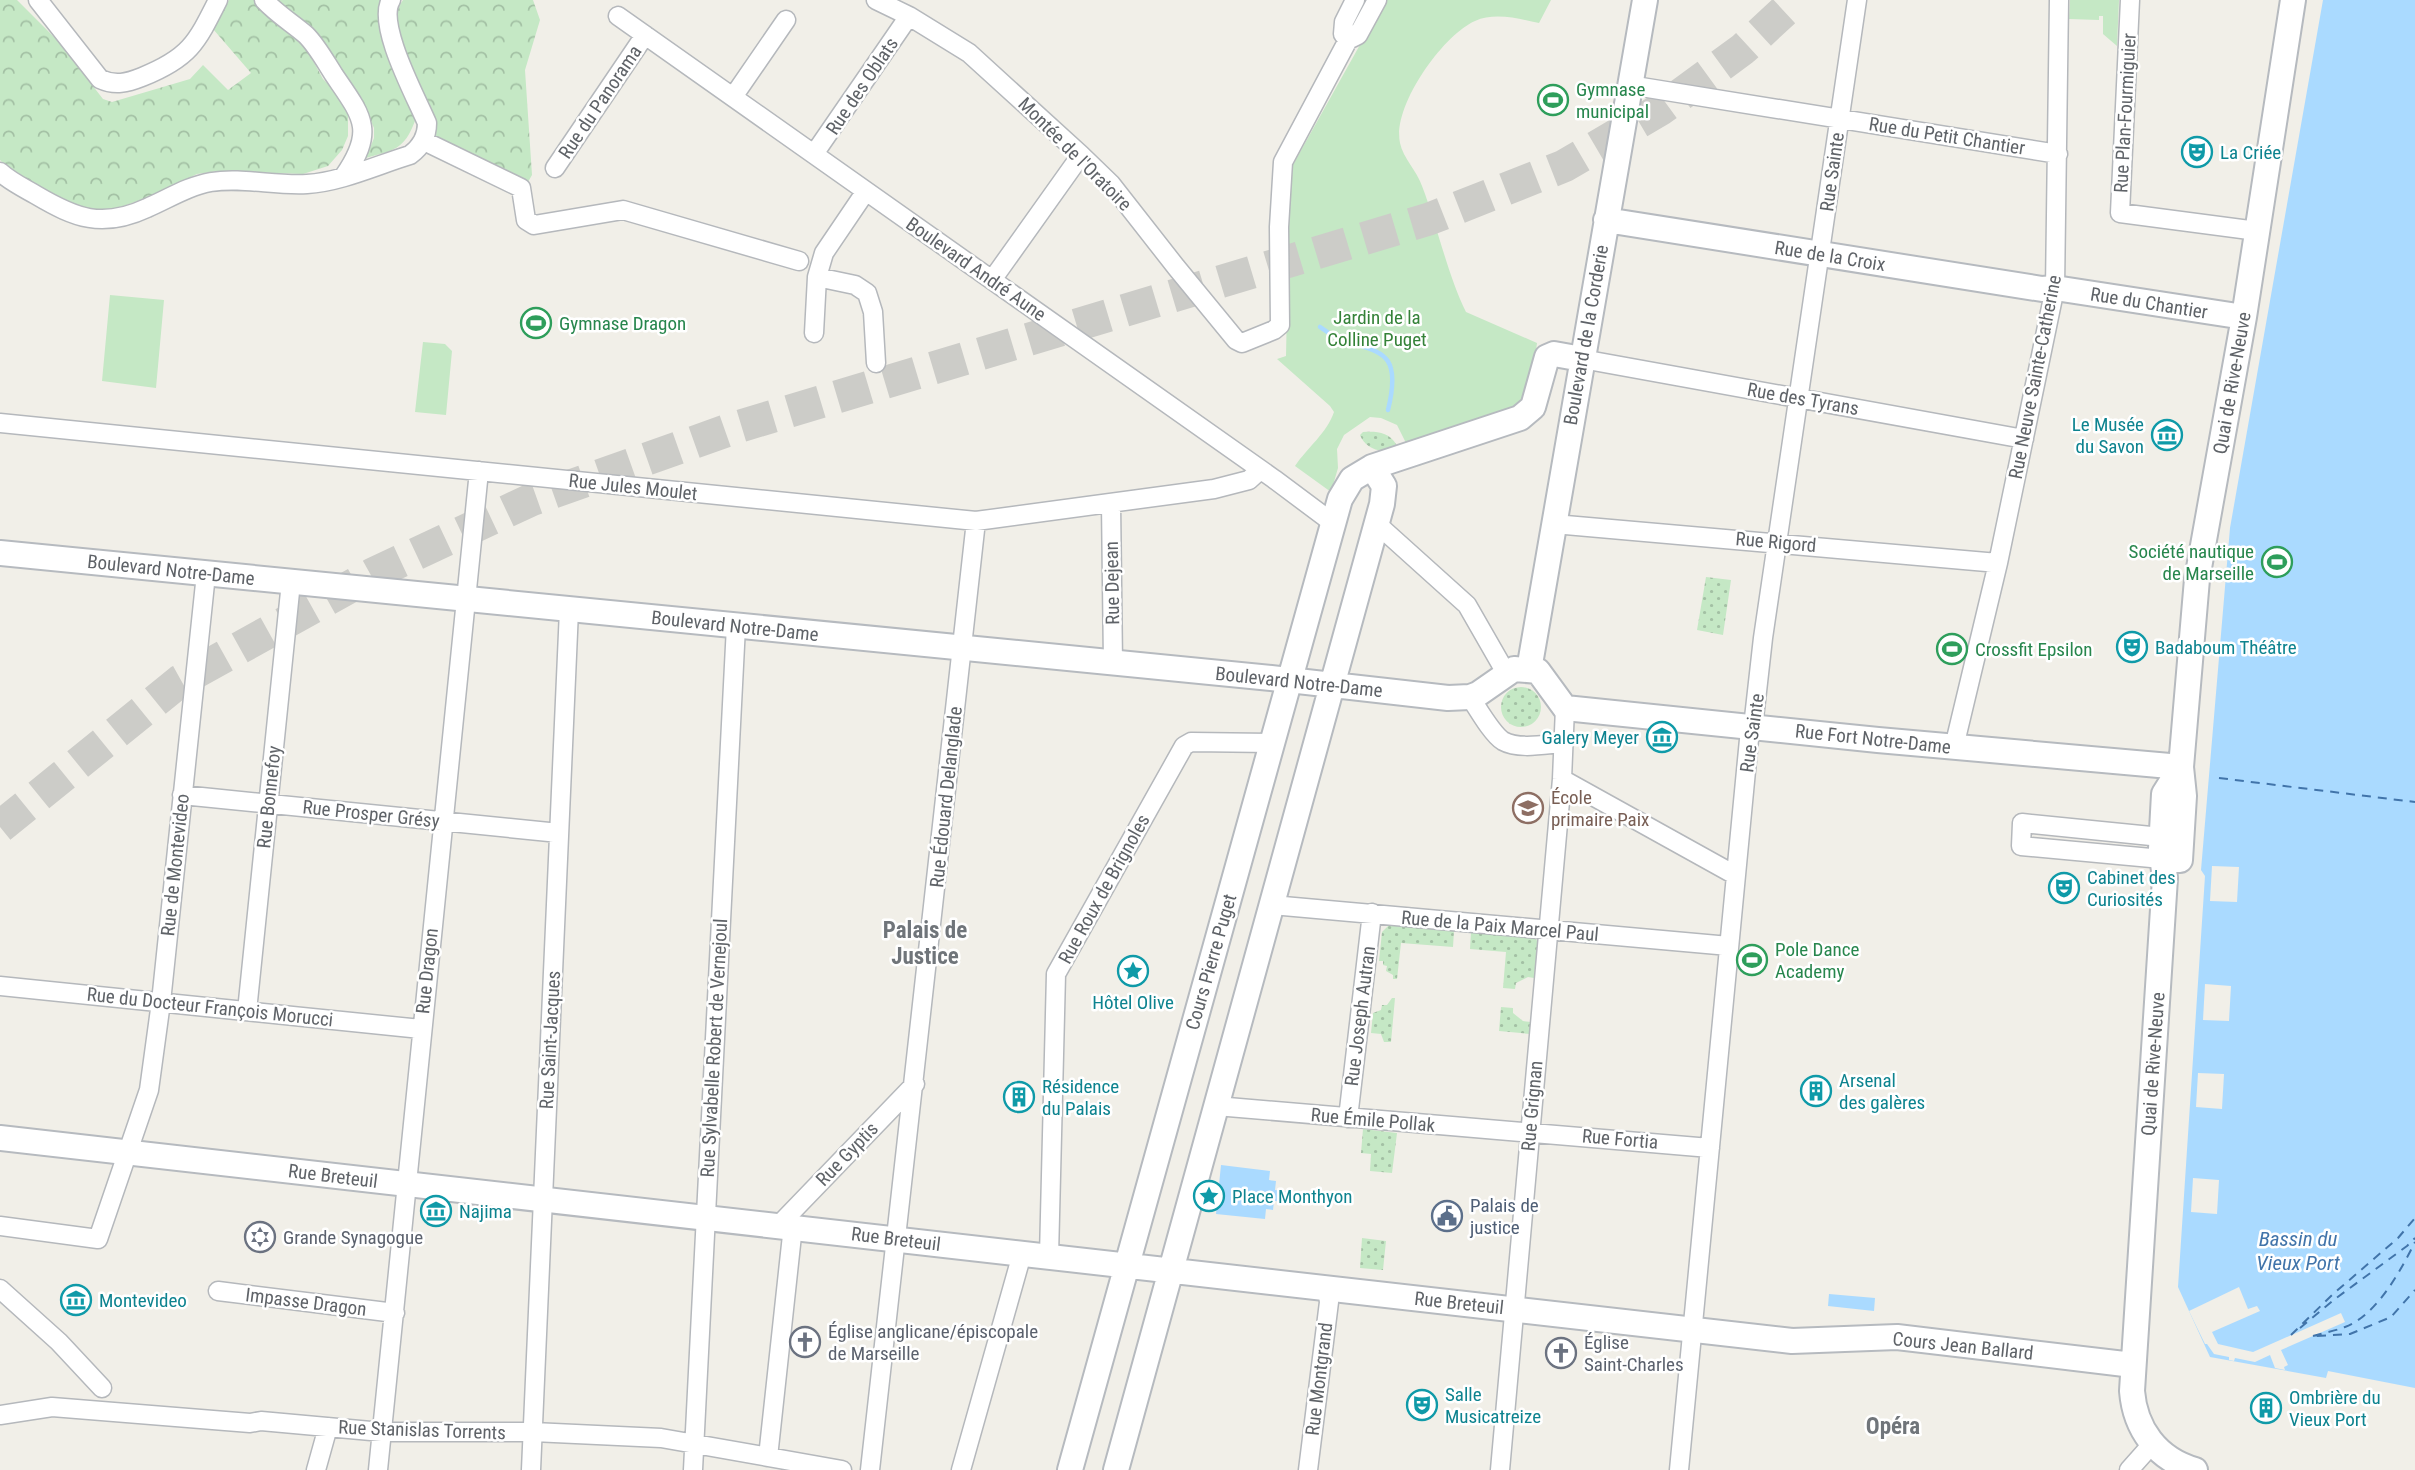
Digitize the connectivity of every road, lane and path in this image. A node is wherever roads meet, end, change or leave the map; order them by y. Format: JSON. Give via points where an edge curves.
{"nodes":[{"id":1,"x":38,"y":0,"type":"edge"},
{"id":2,"x":218,"y":0,"type":"edge"},
{"id":3,"x":264,"y":0,"type":"edge"},
{"id":4,"x":391,"y":0,"type":"edge"},
{"id":5,"x":876,"y":0,"type":"edge"},
{"id":6,"x":1355,"y":0,"type":"edge"},
{"id":7,"x":1377,"y":0,"type":"edge"},
{"id":8,"x":1645,"y":0,"type":"edge"},
{"id":9,"x":1857,"y":0,"type":"edge"},
{"id":10,"x":2059,"y":0,"type":"edge"},
{"id":11,"x":2130,"y":0,"type":"edge"},
{"id":12,"x":2293,"y":0,"type":"edge"},
{"id":13,"x":618,"y":16,"type":"dead end"},
{"id":14,"x":909,"y":16,"type":"junction"},
{"id":15,"x":786,"y":20,"type":"dead end"},
{"id":16,"x":645,"y":35,"type":"junction"},
{"id":17,"x":1348,"y":40,"type":"junction"},
{"id":18,"x":1629,"y":86,"type":"junction"},
{"id":19,"x":733,"y":97,"type":"junction"},
{"id":20,"x":1839,"y":119,"type":"junction"},
{"id":21,"x":424,"y":141,"type":"junction"},
{"id":22,"x":814,"y":154,"type":"junction"},
{"id":23,"x":2058,"y":154,"type":"junction"},
{"id":24,"x":1081,"y":155,"type":"junction"},
{"id":25,"x":555,"y":168,"type":"dead end"},
{"id":26,"x":0,"y":172,"type":"edge"},
{"id":27,"x":344,"y":176,"type":"junction"},
{"id":28,"x":866,"y":191,"type":"junction"},
{"id":29,"x":1606,"y":220,"type":"junction"},
{"id":30,"x":2257,"y":231,"type":"junction"},
{"id":31,"x":1820,"y":254,"type":"junction"},
{"id":32,"x":799,"y":261,"type":"dead end"},
{"id":33,"x":817,"y":277,"type":"junction"},
{"id":34,"x":992,"y":279,"type":"junction"},
{"id":35,"x":2055,"y":288,"type":"junction"},
{"id":36,"x":2244,"y":317,"type":"junction"},
{"id":37,"x":814,"y":333,"type":"dead end"},
{"id":38,"x":1582,"y":359,"type":"junction"},
{"id":39,"x":876,"y":363,"type":"dead end"},
{"id":40,"x":1799,"y":398,"type":"junction"},
{"id":41,"x":0,"y":423,"type":"edge"},
{"id":42,"x":2024,"y":439,"type":"junction"},
{"id":43,"x":1372,"y":467,"type":"junction"},
{"id":44,"x":1260,"y":470,"type":"junction"},
{"id":45,"x":479,"y":471,"type":"junction"},
{"id":46,"x":1111,"y":503,"type":"junction"},
{"id":47,"x":976,"y":521,"type":"junction"},
{"id":48,"x":1333,"y":523,"type":"junction"},
{"id":49,"x":1377,"y":524,"type":"junction"},
{"id":50,"x":1554,"y":524,"type":"junction"},
{"id":51,"x":1777,"y":542,"type":"junction"},
{"id":52,"x":0,"y":553,"type":"edge"},
{"id":53,"x":1998,"y":563,"type":"junction"},
{"id":54,"x":206,"y":574,"type":"junction"},
{"id":55,"x":291,"y":582,"type":"junction"},
{"id":56,"x":466,"y":600,"type":"junction"},
{"id":57,"x":569,"y":610,"type":"junction"},
{"id":58,"x":736,"y":626,"type":"junction"},
{"id":59,"x":961,"y":649,"type":"junction"},
{"id":60,"x":1113,"y":663,"type":"junction"},
{"id":61,"x":1518,"y":671,"type":"junction"},
{"id":62,"x":1289,"y":681,"type":"junction"},
{"id":63,"x":1333,"y":686,"type":"junction"},
{"id":64,"x":1470,"y":697,"type":"junction"},
{"id":65,"x":1565,"y":708,"type":"junction"},
{"id":66,"x":1753,"y":727,"type":"junction"},
{"id":67,"x":1272,"y":743,"type":"junction"},
{"id":68,"x":1563,"y":743,"type":"junction"},
{"id":69,"x":1954,"y":747,"type":"junction"},
{"id":70,"x":2181,"y":768,"type":"junction"},
{"id":71,"x":1562,"y":779,"type":"junction"},
{"id":72,"x":183,"y":795,"type":"junction"},
{"id":73,"x":268,"y":804,"type":"junction"},
{"id":74,"x":443,"y":821,"type":"junction"},
{"id":75,"x":559,"y":833,"type":"junction"},
{"id":76,"x":2168,"y":852,"type":"junction"},
{"id":77,"x":1735,"y":876,"type":"junction"},
{"id":78,"x":1272,"y":905,"type":"junction"},
{"id":79,"x":1372,"y":914,"type":"junction"},
{"id":80,"x":1548,"y":931,"type":"junction"},
{"id":81,"x":1729,"y":946,"type":"junction"},
{"id":82,"x":0,"y":986,"type":"edge"},
{"id":83,"x":161,"y":1002,"type":"junction"},
{"id":84,"x":247,"y":1011,"type":"junction"},
{"id":85,"x":421,"y":1029,"type":"junction"},
{"id":86,"x":915,"y":1084,"type":"junction"},
{"id":87,"x":1216,"y":1106,"type":"junction"},
{"id":88,"x":1348,"y":1118,"type":"junction"},
{"id":89,"x":1530,"y":1133,"type":"junction"},
{"id":90,"x":0,"y":1138,"type":"edge"},
{"id":91,"x":1710,"y":1148,"type":"junction"},
{"id":92,"x":128,"y":1152,"type":"junction"},
{"id":93,"x":408,"y":1185,"type":"junction"},
{"id":94,"x":542,"y":1199,"type":"junction"},
{"id":95,"x":706,"y":1217,"type":"junction"},
{"id":96,"x":0,"y":1226,"type":"edge"},
{"id":97,"x":786,"y":1226,"type":"junction"},
{"id":98,"x":897,"y":1239,"type":"junction"},
{"id":99,"x":1022,"y":1254,"type":"junction"},
{"id":100,"x":1049,"y":1256,"type":"junction"},
{"id":101,"x":1126,"y":1265,"type":"junction"},
{"id":102,"x":1171,"y":1270,"type":"junction"},
{"id":103,"x":0,"y":1289,"type":"edge"},
{"id":104,"x":1327,"y":1289,"type":"junction"},
{"id":105,"x":218,"y":1291,"type":"dead end"},
{"id":106,"x":1513,"y":1309,"type":"junction"},
{"id":107,"x":395,"y":1313,"type":"junction"},
{"id":108,"x":1693,"y":1329,"type":"junction"},
{"id":109,"x":1792,"y":1340,"type":"joint"},
{"id":110,"x":2133,"y":1365,"type":"junction"},
{"id":111,"x":102,"y":1388,"type":"dead end"},
{"id":112,"x":0,"y":1415,"type":"edge"},
{"id":113,"x":328,"y":1427,"type":"junction"},
{"id":114,"x":382,"y":1432,"type":"junction"},
{"id":115,"x":533,"y":1432,"type":"junction"},
{"id":116,"x":694,"y":1443,"type":"junction"},
{"id":117,"x":2153,"y":1443,"type":"junction"},
{"id":118,"x":768,"y":1457,"type":"junction"},
{"id":119,"x":316,"y":1470,"type":"edge"},
{"id":120,"x":377,"y":1470,"type":"edge"},
{"id":121,"x":531,"y":1470,"type":"edge"},
{"id":122,"x":693,"y":1470,"type":"edge"},
{"id":123,"x":842,"y":1470,"type":"edge"},
{"id":124,"x":870,"y":1470,"type":"edge"},
{"id":125,"x":961,"y":1470,"type":"edge"},
{"id":126,"x":1070,"y":1470,"type":"edge"},
{"id":127,"x":1116,"y":1470,"type":"edge"},
{"id":128,"x":1308,"y":1470,"type":"edge"},
{"id":129,"x":1500,"y":1470,"type":"edge"},
{"id":130,"x":1679,"y":1470,"type":"edge"},
{"id":131,"x":2129,"y":1470,"type":"edge"},
{"id":132,"x":2195,"y":1470,"type":"edge"}],
"edges":[{"from":1,"to":2,"type":"street","via":[[100,79],[111,84],[129,83],[181,58]]},
{"from":3,"to":27,"type":"street","via":[[314,45],[356,108],[363,139]]},
{"from":4,"to":21,"type":"street","via":[[387,7],[389,32],[427,123]]},
{"from":5,"to":14,"type":"street","name":"Montée de l'Oratoire"},
{"from":6,"to":17,"type":"street","via":[[1342,28]]},
{"from":7,"to":17,"type":"street","via":[[1357,35]]},
{"from":8,"to":18,"type":"street","name":"Boulevard de la Corderie"},
{"from":9,"to":20,"type":"street","name":"Rue Sainte"},
{"from":10,"to":23,"type":"street","name":"Rue Neuve Sainte-Catherine"},
{"from":11,"to":30,"type":"street","name":"Rue Plan-Fourmiguier","via":[[2120,212]]},
{"from":12,"to":30,"type":"street","name":"Quai de Rive-Neuve"},
{"from":13,"to":16,"type":"street","name":"Boulevard André Aune"},
{"from":14,"to":22,"type":"street","name":"Rue des Oblats"},
{"from":14,"to":24,"type":"street","name":"Montée de l'Oratoire","via":[[968,53]]},
{"from":15,"to":19,"type":"street"},
{"from":16,"to":19,"type":"street","name":"Boulevard André Aune"},
{"from":16,"to":25,"type":"street","name":"Rue du Panorama"},
{"from":17,"to":24,"type":"street","name":"Montée de l'Oratoire","via":[[1283,162],[1280,325],[1274,330],[1242,343],[1236,340],[1111,184]]},
{"from":18,"to":20,"type":"street","name":"Rue du Petit Chantier"},
{"from":18,"to":29,"type":"street","name":"Boulevard de la Corderie"},
{"from":19,"to":22,"type":"street","name":"Boulevard André Aune"},
{"from":20,"to":23,"type":"street","name":"Rue du Petit Chantier"},
{"from":20,"to":31,"type":"street","name":"Rue Sainte"},
{"from":21,"to":27,"type":"street","via":[[410,155]]},
{"from":21,"to":32,"type":"street","via":[[521,188],[526,219],[534,225],[623,210]]},
{"from":22,"to":28,"type":"street","name":"Boulevard André Aune"},
{"from":23,"to":35,"type":"street","name":"Rue Neuve Sainte-Catherine"},
{"from":24,"to":34,"type":"street"},
{"from":26,"to":27,"type":"street","via":[[60,209],[90,219],[144,210],[179,192],[213,182],[307,184]]},
{"from":28,"to":33,"type":"street","via":[[824,253]]},
{"from":28,"to":34,"type":"street","name":"Boulevard André Aune"},
{"from":29,"to":31,"type":"street","name":"Rue de la Croix"},
{"from":29,"to":38,"type":"street","name":"Boulevard de la Corderie"},
{"from":30,"to":36,"type":"street","name":"Quai de Rive-Neuve"},
{"from":31,"to":35,"type":"street","name":"Rue de la Croix"},
{"from":31,"to":40,"type":"street","name":"Rue Sainte"},
{"from":33,"to":37,"type":"street"},
{"from":33,"to":39,"type":"street","via":[[855,285],[867,293],[873,312]]},
{"from":34,"to":44,"type":"street","name":"Boulevard André Aune"},
{"from":35,"to":36,"type":"street","name":"Rue du Chantier"},
{"from":35,"to":42,"type":"street","name":"Rue Neuve Sainte-Catherine"},
{"from":36,"to":70,"type":"street","name":"Quai de Rive-Neuve","via":[[2197,579]]},
{"from":38,"to":40,"type":"street","name":"Rue des Tyrans"},
{"from":38,"to":43,"type":"street","name":"Cours Pierre Puget","via":[[1562,354],[1547,357],[1533,407],[1520,418]]},
{"from":38,"to":50,"type":"street","name":"Boulevard de la Corderie"},
{"from":40,"to":42,"type":"street","name":"Rue des Tyrans"},
{"from":40,"to":51,"type":"street","name":"Rue Sainte"},
{"from":41,"to":45,"type":"street","name":"Rue Jules Moulet"},
{"from":42,"to":53,"type":"street","name":"Rue Neuve Sainte-Catherine"},
{"from":43,"to":48,"type":"street","name":"Cours Pierre Puget","via":[[1346,488]]},
{"from":43,"to":49,"type":"street","via":[[1384,486]]},
{"from":44,"to":46,"type":"street","name":"Rue Jules Moulet","via":[[1236,485]]},
{"from":44,"to":48,"type":"street","name":"Boulevard André Aune"},
{"from":45,"to":47,"type":"street","name":"Rue Jules Moulet"},
{"from":45,"to":56,"type":"street","name":"Rue Dragon"},
{"from":46,"to":47,"type":"street","name":"Rue Jules Moulet"},
{"from":46,"to":60,"type":"street","name":"Rue Dejean"},
{"from":47,"to":59,"type":"street","name":"Rue Édouard Delanglade"},
{"from":48,"to":62,"type":"street","name":"Cours Pierre Puget"},
{"from":49,"to":61,"type":"street","via":[[1467,605]]},
{"from":49,"to":63,"type":"street"},
{"from":50,"to":51,"type":"street","name":"Rue Rigord"},
{"from":50,"to":61,"type":"street","name":"Boulevard de la Corderie"},
{"from":51,"to":53,"type":"street","name":"Rue Rigord"},
{"from":51,"to":66,"type":"street","name":"Rue Sainte"},
{"from":52,"to":54,"type":"street","name":"Boulevard Notre-Dame"},
{"from":53,"to":69,"type":"street","name":"Rue Neuve Sainte-Catherine"},
{"from":54,"to":55,"type":"street","name":"Boulevard Notre-Dame"},
{"from":54,"to":72,"type":"street","name":"Rue de Montevideo"},
{"from":55,"to":56,"type":"street","name":"Boulevard Notre-Dame"},
{"from":55,"to":73,"type":"street","name":"Rue Bonnefoy"},
{"from":56,"to":57,"type":"street","name":"Boulevard Notre-Dame"},
{"from":56,"to":74,"type":"street","name":"Rue Dragon"},
{"from":57,"to":58,"type":"street","name":"Boulevard Notre-Dame"},
{"from":57,"to":75,"type":"street","name":"Rue Saint-Jacques"},
{"from":58,"to":59,"type":"street","name":"Boulevard Notre-Dame"},
{"from":58,"to":95,"type":"street","name":"Rue Sylvabelle Robert de Vernejoul"},
{"from":59,"to":60,"type":"street","name":"Boulevard Notre-Dame"},
{"from":59,"to":86,"type":"street","name":"Rue Édouard Delanglade"},
{"from":60,"to":62,"type":"street","name":"Boulevard Notre-Dame"},
{"from":61,"to":64,"type":"street"},
{"from":61,"to":65,"type":"street","via":[[1538,671]]},
{"from":62,"to":63,"type":"street","name":"Boulevard Notre-Dame"},
{"from":62,"to":67,"type":"street","name":"Cours Pierre Puget"},
{"from":63,"to":64,"type":"street","name":"Boulevard Notre-Dame"},
{"from":63,"to":78,"type":"street"},
{"from":64,"to":68,"type":"street","via":[[1504,741]]},
{"from":65,"to":66,"type":"street","name":"Rue Fort Notre-Dame"},
{"from":65,"to":68,"type":"street","name":"Rue Grignan"},
{"from":66,"to":69,"type":"street","name":"Rue Fort Notre-Dame"},
{"from":66,"to":77,"type":"street","name":"Rue Sainte"},
{"from":67,"to":100,"type":"street","name":"Rue Roux de Brignoles","via":[[1191,742],[1184,746],[1056,974]]},
{"from":67,"to":101,"type":"street","name":"Cours Pierre Puget"},
{"from":68,"to":71,"type":"street","name":"Rue Grignan"},
{"from":69,"to":70,"type":"street","name":"Rue Fort Notre-Dame"},
{"from":70,"to":76,"type":"street","name":"Quai de Rive-Neuve","via":[[2164,794]]},
{"from":71,"to":77,"type":"street"},
{"from":71,"to":80,"type":"street","name":"Rue Grignan"},
{"from":72,"to":73,"type":"street","name":"Rue Prosper Grésy"},
{"from":72,"to":83,"type":"street","name":"Rue de Montevideo"},
{"from":73,"to":74,"type":"street","name":"Rue Prosper Grésy"},
{"from":73,"to":84,"type":"street","name":"Rue Bonnefoy"},
{"from":74,"to":75,"type":"street","name":"Rue Prosper Grésy"},
{"from":74,"to":85,"type":"street","name":"Rue Dragon"},
{"from":75,"to":94,"type":"street","name":"Rue Saint-Jacques"},
{"from":76,"to":76,"type":"street","via":[[2022,823],[2021,846]]},
{"from":76,"to":110,"type":"street","name":"Quai de Rive-Neuve"},
{"from":77,"to":81,"type":"street","name":"Rue Sainte"},
{"from":78,"to":79,"type":"street","name":"Rue de la Paix Marcel Paul"},
{"from":78,"to":87,"type":"street"},
{"from":79,"to":80,"type":"street","name":"Rue de la Paix Marcel Paul"},
{"from":79,"to":88,"type":"street","name":"Rue Joseph Autran"},
{"from":80,"to":81,"type":"street","name":"Rue de la Paix Marcel Paul"},
{"from":80,"to":89,"type":"street","name":"Rue Grignan"},
{"from":81,"to":91,"type":"street","name":"Rue Sainte"},
{"from":82,"to":83,"type":"street","name":"Rue du Docteur François Morucci"},
{"from":83,"to":84,"type":"street","name":"Rue du Docteur François Morucci"},
{"from":83,"to":92,"type":"street","name":"Rue de Montevideo","via":[[149,1090]]},
{"from":84,"to":85,"type":"street","name":"Rue du Docteur François Morucci"},
{"from":85,"to":93,"type":"street","name":"Rue Dragon"},
{"from":86,"to":97,"type":"street","name":"Rue Gyptis"},
{"from":86,"to":98,"type":"street","name":"Rue Édouard Delanglade"},
{"from":87,"to":88,"type":"street","name":"Rue Émile Pollak"},
{"from":87,"to":102,"type":"street"},
{"from":88,"to":89,"type":"street","name":"Rue Émile Pollak"},
{"from":89,"to":91,"type":"street","name":"Rue Fortia"},
{"from":89,"to":106,"type":"street","name":"Rue Grignan"},
{"from":90,"to":92,"type":"street","name":"Rue Breteuil"},
{"from":91,"to":108,"type":"street","name":"Rue Sainte"},
{"from":92,"to":93,"type":"street","name":"Rue Breteuil"},
{"from":92,"to":96,"type":"street","name":"Rue de Montevideo","via":[[98,1239]]},
{"from":93,"to":94,"type":"street","name":"Rue Breteuil"},
{"from":93,"to":107,"type":"street","name":"Rue Dragon"},
{"from":94,"to":95,"type":"street","name":"Rue Breteuil"},
{"from":94,"to":115,"type":"street","name":"Rue Saint-Jacques"},
{"from":95,"to":97,"type":"street","name":"Rue Breteuil"},
{"from":95,"to":116,"type":"street","name":"Rue Sylvabelle Robert de Vernejoul"},
{"from":97,"to":98,"type":"street","name":"Rue Breteuil"},
{"from":97,"to":118,"type":"street"},
{"from":98,"to":99,"type":"street","name":"Rue Breteuil"},
{"from":98,"to":124,"type":"street","name":"Rue Édouard Delanglade"},
{"from":99,"to":100,"type":"street","name":"Rue Breteuil"},
{"from":99,"to":125,"type":"street"},
{"from":100,"to":101,"type":"street","name":"Rue Breteuil"},
{"from":101,"to":102,"type":"street","name":"Rue Breteuil"},
{"from":101,"to":126,"type":"street","name":"Cours Pierre Puget"},
{"from":102,"to":104,"type":"street","name":"Rue Breteuil"},
{"from":102,"to":127,"type":"street"},
{"from":103,"to":111,"type":"street"},
{"from":104,"to":106,"type":"street","name":"Rue Breteuil"},
{"from":104,"to":128,"type":"street","name":"Rue Montgrand"},
{"from":105,"to":107,"type":"street","name":"Impasse Dragon"},
{"from":106,"to":108,"type":"street","name":"Rue Breteuil"},
{"from":106,"to":129,"type":"street","name":"Rue Grignan"},
{"from":107,"to":114,"type":"street","name":"Rue Dragon"},
{"from":108,"to":109,"type":"street","name":"Rue Breteuil"},
{"from":108,"to":130,"type":"street","name":"Rue Sainte"},
{"from":109,"to":110,"type":"street","name":"Cours Jean Ballard","via":[[1898,1337]]},
{"from":110,"to":117,"type":"street","name":"Quai de Rive-Neuve","via":[[2133,1407],[2143,1434]]},
{"from":112,"to":113,"type":"street","name":"Rue Stanislas Torrents","via":[[52,1407]]},
{"from":113,"to":114,"type":"street","name":"Rue Stanislas Torrents"},
{"from":113,"to":119,"type":"street"},
{"from":114,"to":115,"type":"street","name":"Rue Stanislas Torrents"},
{"from":114,"to":120,"type":"street","name":"Rue Dragon"},
{"from":115,"to":116,"type":"street","name":"Rue Stanislas Torrents"},
{"from":115,"to":121,"type":"street","name":"Rue Saint-Jacques"},
{"from":116,"to":118,"type":"street","name":"Rue Stanislas Torrents"},
{"from":116,"to":122,"type":"street","name":"Rue Sylvabelle Robert de Vernejoul"},
{"from":117,"to":131,"type":"street"},
{"from":117,"to":132,"type":"street"},
{"from":118,"to":123,"type":"street","name":"Rue Stanislas Torrents"}]}
